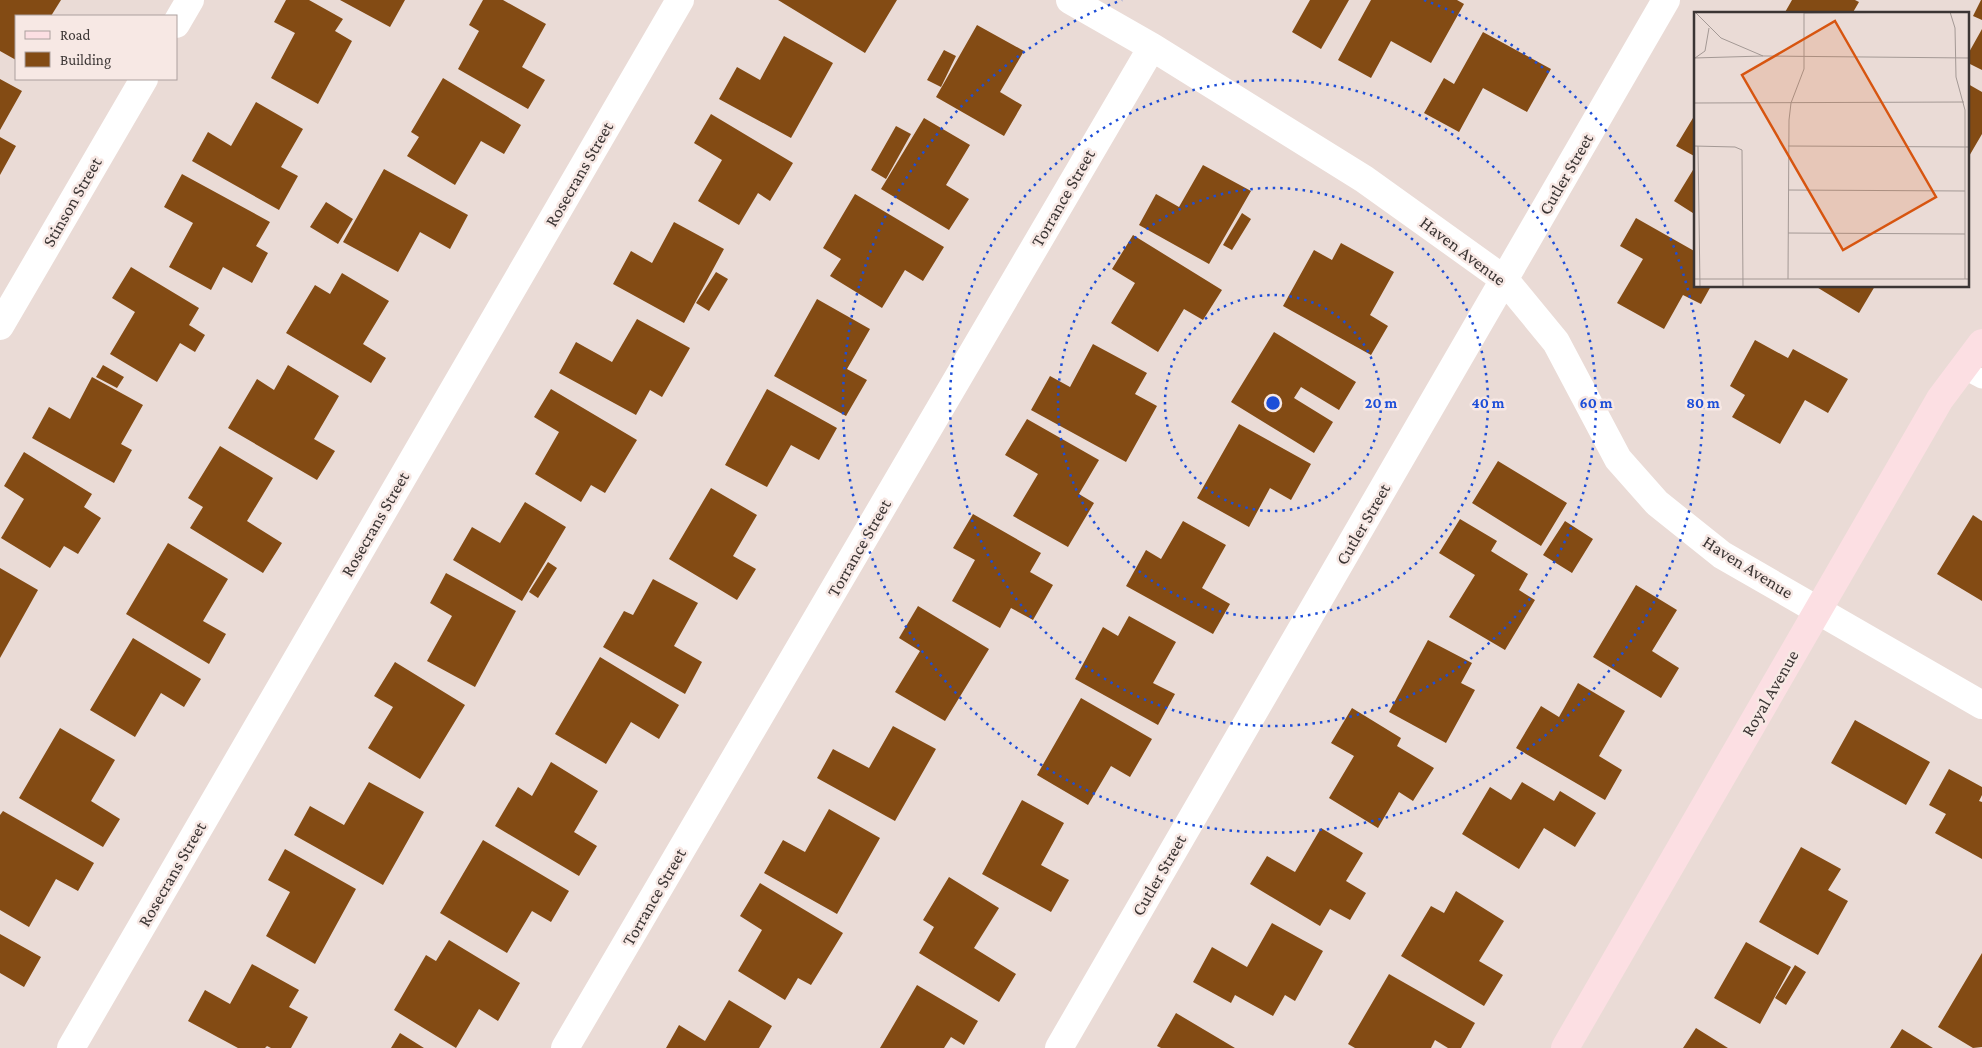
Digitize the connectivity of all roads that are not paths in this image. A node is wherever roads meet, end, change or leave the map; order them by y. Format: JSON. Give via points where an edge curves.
{"nodes":[{"id":1,"x":190,"y":0,"type":"edge"},
{"id":2,"x":680,"y":0,"type":"edge"},
{"id":3,"x":1070,"y":0,"type":"edge"},
{"id":4,"x":1666,"y":0,"type":"edge"},
{"id":5,"x":178,"y":21,"type":"edge"},
{"id":6,"x":1152,"y":47,"type":"junction"},
{"id":7,"x":143,"y":80,"type":"edge"},
{"id":8,"x":1505,"y":280,"type":"junction"},
{"id":9,"x":0,"y":326,"type":"edge"},
{"id":10,"x":1982,"y":343,"type":"edge"},
{"id":11,"x":1973,"y":374,"type":"edge"},
{"id":12,"x":1818,"y":610,"type":"junction"},
{"id":13,"x":1982,"y":705,"type":"edge"},
{"id":14,"x":71,"y":1048,"type":"edge"},
{"id":15,"x":566,"y":1048,"type":"edge"},
{"id":16,"x":1058,"y":1048,"type":"edge"},
{"id":17,"x":1565,"y":1048,"type":"edge"}],
"edges":[{"from":1,"to":5,"type":"street"},
{"from":2,"to":14,"type":"street","name":"Rosecrans Street"},
{"from":3,"to":6,"type":"street","name":"Haven Avenue"},
{"from":4,"to":8,"type":"street","name":"Cutler Street"},
{"from":6,"to":8,"type":"street","name":"Haven Avenue","via":[[1364,179]]},
{"from":6,"to":15,"type":"street","name":"Torrance Street"},
{"from":7,"to":9,"type":"street","name":"Stinson Street"},
{"from":8,"to":12,"type":"street","name":"Haven Avenue","via":[[1556,342],[1618,459],[1657,503],[1722,555]]},
{"from":8,"to":16,"type":"street","name":"Cutler Street"},
{"from":10,"to":11,"type":"main road","name":"Royal Avenue"},
{"from":11,"to":12,"type":"main road","name":"Royal Avenue","via":[[1940,398]]},
{"from":12,"to":13,"type":"street","name":"Haven Avenue"},
{"from":12,"to":17,"type":"main road","name":"Royal Avenue"}]}
